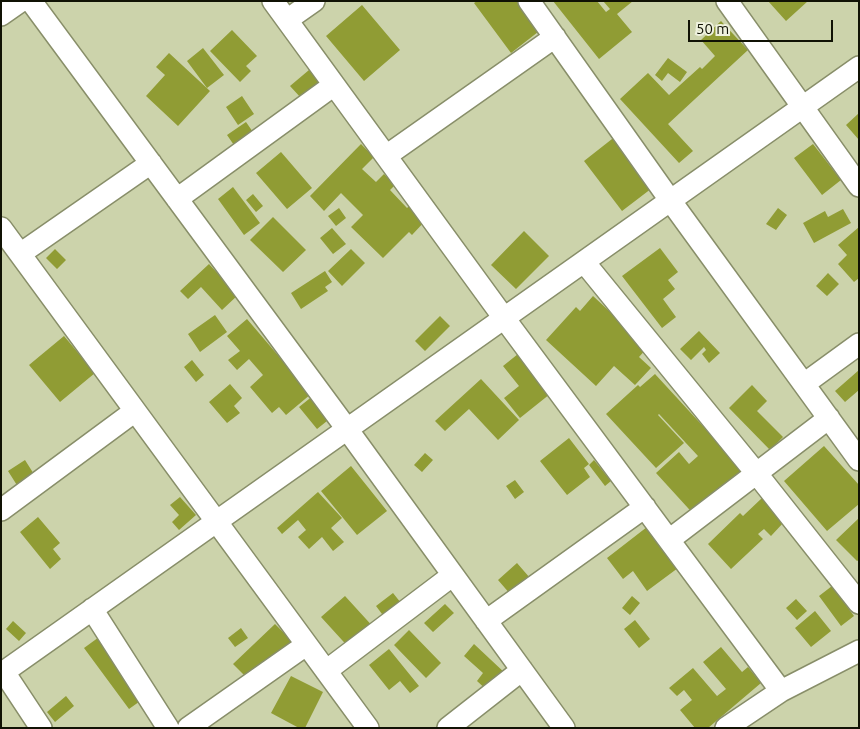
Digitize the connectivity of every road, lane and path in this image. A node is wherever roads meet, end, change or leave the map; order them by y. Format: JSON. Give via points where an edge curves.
{"nodes":[{"id":1,"x":21,"y":1,"type":"edge"},
{"id":2,"x":32,"y":1,"type":"edge"},
{"id":3,"x":273,"y":1,"type":"edge"},
{"id":4,"x":314,"y":1,"type":"edge"},
{"id":5,"x":530,"y":1,"type":"edge"},
{"id":6,"x":727,"y":1,"type":"edge"},
{"id":7,"x":1,"y":15,"type":"edge"},
{"id":8,"x":287,"y":20,"type":"junction"},
{"id":9,"x":555,"y":37,"type":"junction"},
{"id":10,"x":859,"y":67,"type":"edge"},
{"id":11,"x":334,"y":85,"type":"junction"},
{"id":12,"x":802,"y":107,"type":"junction"},
{"id":13,"x":386,"y":156,"type":"junction"},
{"id":14,"x":150,"y":163,"type":"junction"},
{"id":15,"x":859,"y":186,"type":"edge"},
{"id":16,"x":177,"y":199,"type":"junction"},
{"id":17,"x":670,"y":200,"type":"junction"},
{"id":18,"x":1,"y":228,"type":"edge"},
{"id":19,"x":20,"y":254,"type":"junction"},
{"id":20,"x":584,"y":262,"type":"junction"},
{"id":21,"x":504,"y":318,"type":"junction"},
{"id":22,"x":859,"y":344,"type":"edge"},
{"id":23,"x":804,"y":384,"type":"junction"},
{"id":24,"x":135,"y":411,"type":"junction"},
{"id":25,"x":828,"y":418,"type":"junction"},
{"id":26,"x":346,"y":429,"type":"junction"},
{"id":27,"x":859,"y":460,"type":"edge"},
{"id":28,"x":757,"y":474,"type":"junction"},
{"id":29,"x":645,"y":507,"type":"junction"},
{"id":30,"x":1,"y":510,"type":"edge"},
{"id":31,"x":216,"y":522,"type":"junction"},
{"id":32,"x":670,"y":540,"type":"junction"},
{"id":33,"x":453,"y":575,"type":"junction"},
{"id":34,"x":859,"y":603,"type":"edge"},
{"id":35,"x":92,"y":609,"type":"junction"},
{"id":36,"x":486,"y":621,"type":"junction"},
{"id":37,"x":306,"y":645,"type":"junction"},
{"id":38,"x":859,"y":651,"type":"edge"},
{"id":39,"x":522,"y":670,"type":"junction"},
{"id":40,"x":326,"y":671,"type":"junction"},
{"id":41,"x":3,"y":673,"type":"edge"},
{"id":42,"x":781,"y":691,"type":"junction"},
{"id":43,"x":41,"y":728,"type":"edge"},
{"id":44,"x":168,"y":728,"type":"edge"},
{"id":45,"x":188,"y":728,"type":"edge"},
{"id":46,"x":368,"y":728,"type":"edge"},
{"id":47,"x":448,"y":728,"type":"edge"},
{"id":48,"x":564,"y":728,"type":"edge"},
{"id":49,"x":726,"y":728,"type":"edge"}],
"edges":[{"from":1,"to":7,"type":"street"},
{"from":2,"to":14,"type":"street"},
{"from":3,"to":8,"type":"street"},
{"from":4,"to":8,"type":"street"},
{"from":5,"to":9,"type":"street"},
{"from":6,"to":12,"type":"street"},
{"from":8,"to":11,"type":"street"},
{"from":9,"to":13,"type":"street"},
{"from":9,"to":17,"type":"street"},
{"from":10,"to":12,"type":"street"},
{"from":11,"to":13,"type":"street"},
{"from":11,"to":16,"type":"street"},
{"from":12,"to":15,"type":"street"},
{"from":12,"to":17,"type":"street"},
{"from":13,"to":21,"type":"street"},
{"from":14,"to":16,"type":"street"},
{"from":14,"to":19,"type":"street"},
{"from":16,"to":26,"type":"street"},
{"from":17,"to":20,"type":"street"},
{"from":17,"to":23,"type":"street"},
{"from":18,"to":19,"type":"street"},
{"from":19,"to":24,"type":"street"},
{"from":20,"to":21,"type":"street"},
{"from":20,"to":28,"type":"street"},
{"from":21,"to":26,"type":"street"},
{"from":21,"to":29,"type":"street"},
{"from":22,"to":23,"type":"street"},
{"from":23,"to":25,"type":"street"},
{"from":24,"to":30,"type":"street"},
{"from":24,"to":31,"type":"street"},
{"from":25,"to":27,"type":"street"},
{"from":25,"to":28,"type":"street"},
{"from":26,"to":31,"type":"street"},
{"from":26,"to":33,"type":"street"},
{"from":28,"to":32,"type":"street"},
{"from":28,"to":34,"type":"street"},
{"from":29,"to":32,"type":"street"},
{"from":29,"to":36,"type":"street"},
{"from":31,"to":35,"type":"street"},
{"from":31,"to":37,"type":"street"},
{"from":32,"to":42,"type":"street"},
{"from":33,"to":36,"type":"street"},
{"from":33,"to":40,"type":"street"},
{"from":35,"to":41,"type":"street"},
{"from":35,"to":44,"type":"street"},
{"from":36,"to":39,"type":"street"},
{"from":37,"to":40,"type":"street"},
{"from":37,"to":45,"type":"street"},
{"from":38,"to":42,"type":"street"},
{"from":39,"to":47,"type":"street"},
{"from":39,"to":48,"type":"street"},
{"from":40,"to":46,"type":"street"},
{"from":41,"to":43,"type":"street"},
{"from":42,"to":49,"type":"street"}]}
